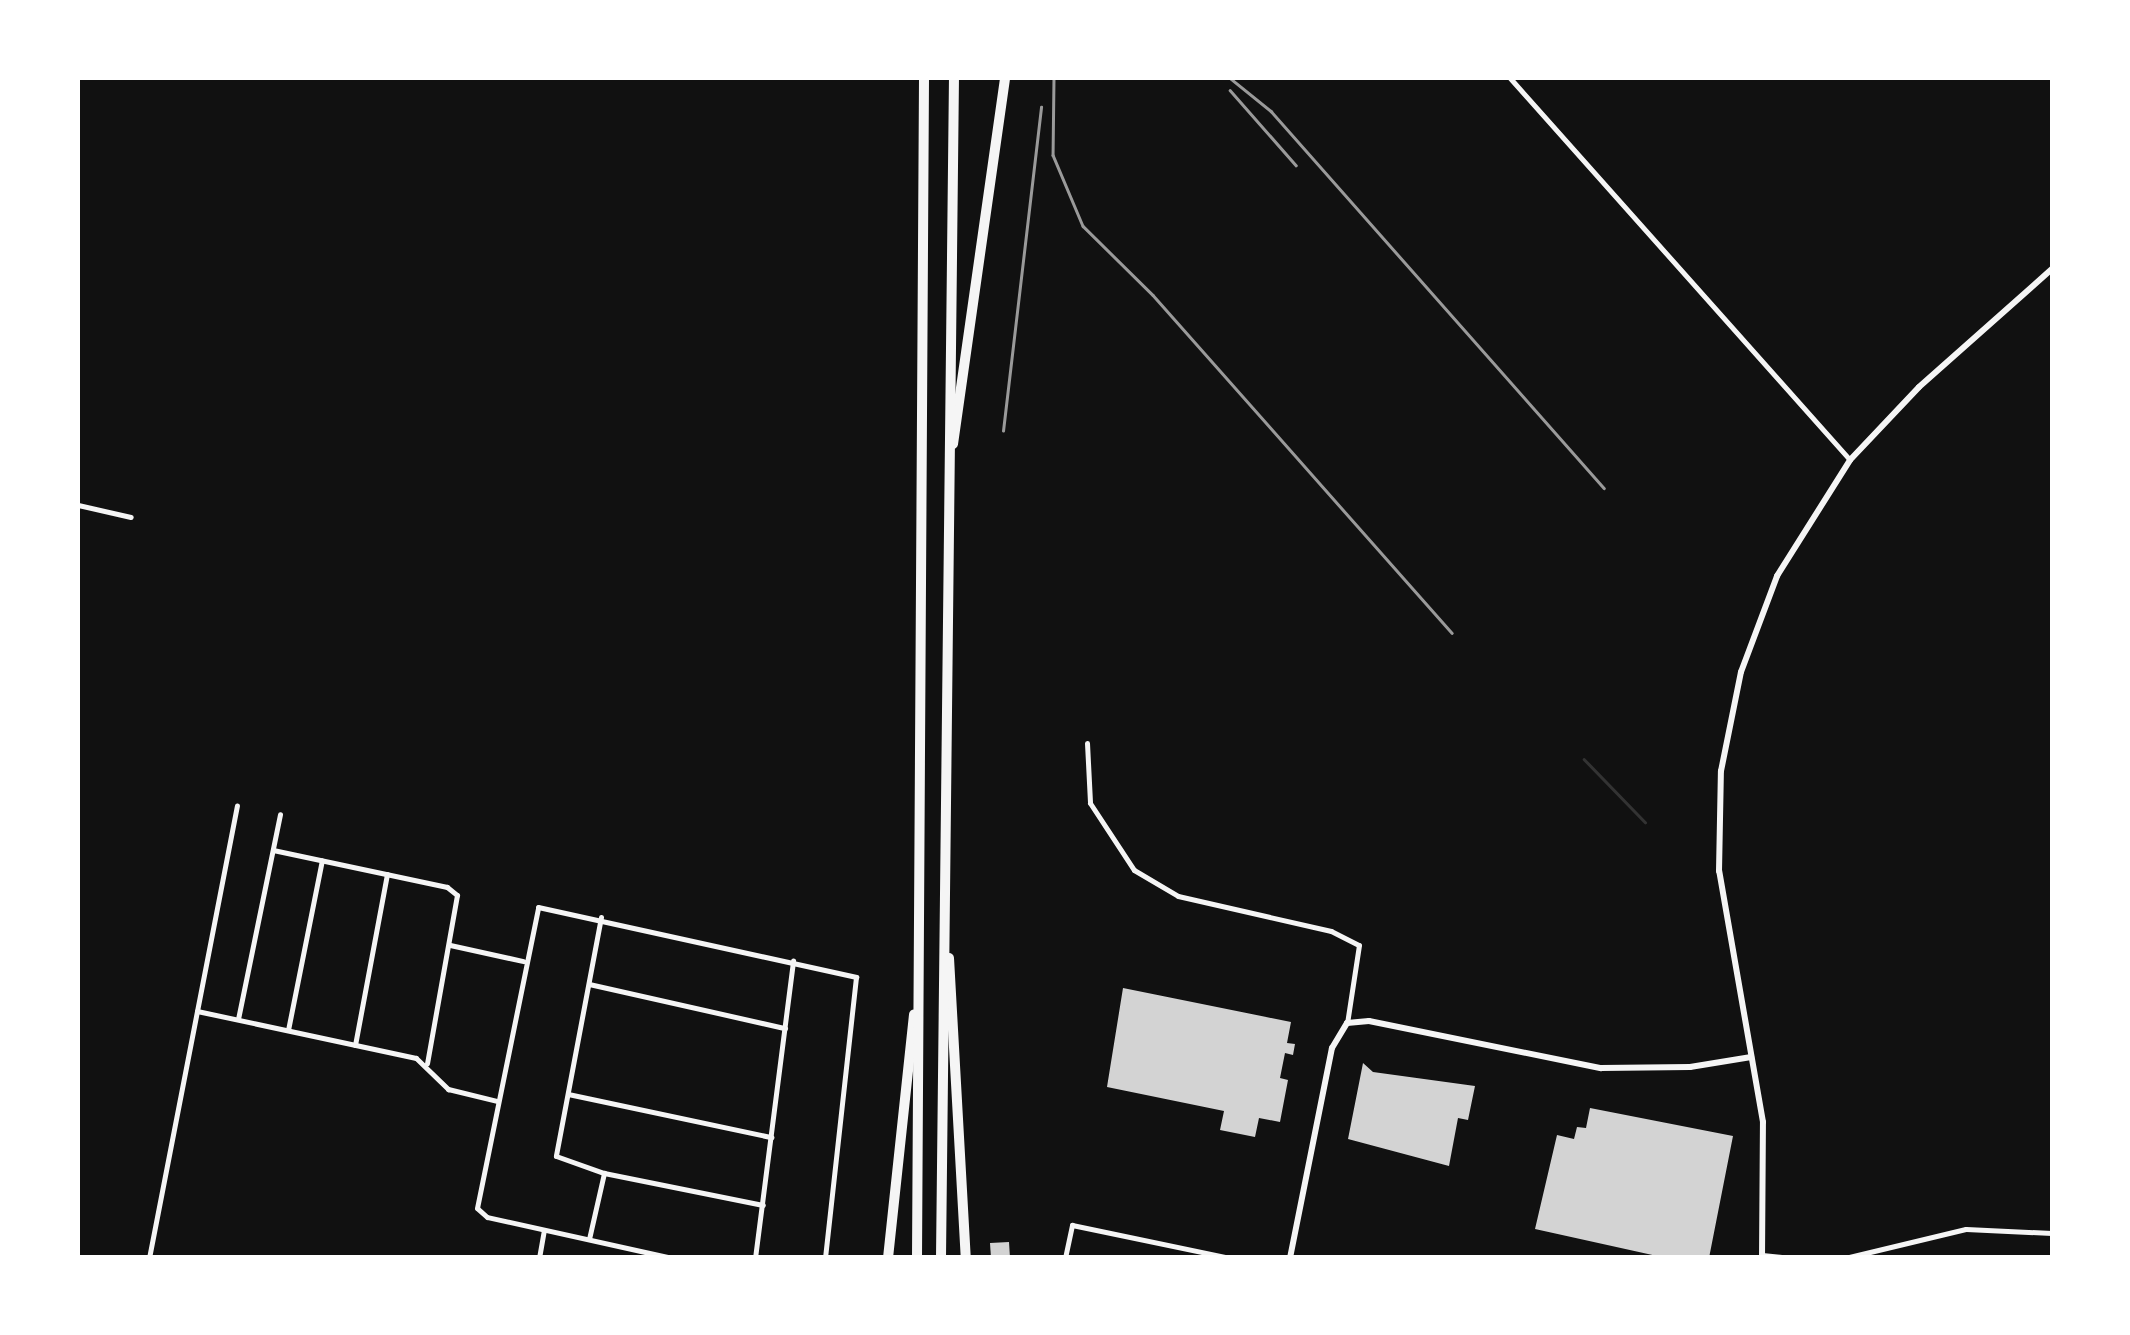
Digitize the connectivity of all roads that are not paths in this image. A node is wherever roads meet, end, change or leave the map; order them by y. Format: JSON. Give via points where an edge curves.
{"nodes":[{"id":1,"x":924,"y":78,"type":"edge"},
{"id":2,"x":954,"y":78,"type":"edge"},
{"id":3,"x":1005,"y":78,"type":"edge"},
{"id":4,"x":1510,"y":78,"type":"edge"},
{"id":5,"x":2052,"y":270,"type":"edge"},
{"id":6,"x":1850,"y":460,"type":"junction"},
{"id":7,"x":946,"y":485,"type":"junction"},
{"id":8,"x":78,"y":505,"type":"edge"},
{"id":9,"x":132,"y":517,"type":"dead end"},
{"id":10,"x":1087,"y":742,"type":"dead end"},
{"id":11,"x":237,"y":805,"type":"dead end"},
{"id":12,"x":280,"y":814,"type":"dead end"},
{"id":13,"x":943,"y":838,"type":"junction"},
{"id":14,"x":273,"y":850,"type":"junction"},
{"id":15,"x":322,"y":860,"type":"junction"},
{"id":16,"x":388,"y":874,"type":"junction"},
{"id":17,"x":601,"y":917,"type":"junction"},
{"id":18,"x":921,"y":944,"type":"junction"},
{"id":19,"x":450,"y":945,"type":"junction"},
{"id":20,"x":793,"y":960,"type":"junction"},
{"id":21,"x":523,"y":961,"type":"junction"},
{"id":22,"x":588,"y":984,"type":"junction"},
{"id":23,"x":197,"y":1011,"type":"junction"},
{"id":24,"x":238,"y":1019,"type":"junction"},
{"id":25,"x":1348,"y":1023,"type":"junction"},
{"id":26,"x":785,"y":1028,"type":"junction"},
{"id":27,"x":288,"y":1030,"type":"junction"},
{"id":28,"x":355,"y":1045,"type":"junction"},
{"id":29,"x":1751,"y":1057,"type":"junction"},
{"id":30,"x":427,"y":1063,"type":"junction"},
{"id":31,"x":568,"y":1094,"type":"junction"},
{"id":32,"x":497,"y":1100,"type":"junction"},
{"id":33,"x":771,"y":1137,"type":"junction"},
{"id":34,"x":604,"y":1173,"type":"junction"},
{"id":35,"x":763,"y":1205,"type":"junction"},
{"id":36,"x":544,"y":1230,"type":"junction"},
{"id":37,"x":2052,"y":1234,"type":"edge"},
{"id":38,"x":590,"y":1239,"type":"junction"},
{"id":39,"x":1762,"y":1256,"type":"edge"},
{"id":40,"x":148,"y":1258,"type":"edge"},
{"id":41,"x":540,"y":1258,"type":"edge"},
{"id":42,"x":672,"y":1258,"type":"edge"},
{"id":43,"x":755,"y":1258,"type":"edge"},
{"id":44,"x":825,"y":1258,"type":"edge"},
{"id":45,"x":888,"y":1258,"type":"edge"},
{"id":46,"x":918,"y":1258,"type":"edge"},
{"id":47,"x":941,"y":1258,"type":"edge"},
{"id":48,"x":966,"y":1258,"type":"edge"},
{"id":49,"x":1065,"y":1258,"type":"edge"},
{"id":50,"x":1230,"y":1258,"type":"edge"},
{"id":51,"x":1290,"y":1258,"type":"edge"},
{"id":52,"x":1792,"y":1258,"type":"edge"},
{"id":53,"x":1845,"y":1258,"type":"edge"}],
"edges":[{"from":1,"to":18,"type":"highway"},
{"from":2,"to":7,"type":"highway"},
{"from":3,"to":7,"type":"highway"},
{"from":4,"to":6,"type":"street"},
{"from":5,"to":6,"type":"street","via":[[1919,388]]},
{"from":6,"to":29,"type":"street","via":[[1777,576],[1754,629],[1726,732],[1720,885]]},
{"from":7,"to":13,"type":"highway"},
{"from":8,"to":9,"type":"street"},
{"from":10,"to":25,"type":"street","via":[[1090,803],[1134,870],[1188,900],[1331,930],[1359,945]]},
{"from":11,"to":23,"type":"street"},
{"from":12,"to":14,"type":"street"},
{"from":13,"to":47,"type":"highway"},
{"from":13,"to":48,"type":"highway"},
{"from":14,"to":15,"type":"street"},
{"from":14,"to":24,"type":"street"},
{"from":15,"to":16,"type":"street"},
{"from":15,"to":27,"type":"street"},
{"from":16,"to":19,"type":"street","via":[[455,892]]},
{"from":16,"to":28,"type":"street"},
{"from":17,"to":20,"type":"street"},
{"from":17,"to":21,"type":"street","via":[[538,908]]},
{"from":17,"to":22,"type":"street"},
{"from":18,"to":45,"type":"highway"},
{"from":18,"to":46,"type":"highway"},
{"from":19,"to":21,"type":"street"},
{"from":19,"to":30,"type":"street"},
{"from":20,"to":26,"type":"street"},
{"from":20,"to":44,"type":"street","via":[[846,971],[858,984]]},
{"from":21,"to":32,"type":"street"},
{"from":22,"to":26,"type":"street"},
{"from":22,"to":31,"type":"street"},
{"from":23,"to":24,"type":"street"},
{"from":23,"to":40,"type":"street"},
{"from":24,"to":27,"type":"street"},
{"from":25,"to":29,"type":"street","via":[[1369,1021],[1601,1068],[1690,1068]]},
{"from":25,"to":51,"type":"street","via":[[1332,1048]]},
{"from":26,"to":33,"type":"street"},
{"from":27,"to":28,"type":"street"},
{"from":28,"to":30,"type":"street"},
{"from":29,"to":39,"type":"street","via":[[1766,1169]]},
{"from":30,"to":32,"type":"street","via":[[448,1089]]},
{"from":31,"to":33,"type":"street"},
{"from":31,"to":34,"type":"street","via":[[556,1156]]},
{"from":32,"to":36,"type":"street","via":[[477,1208],[487,1217]]},
{"from":33,"to":35,"type":"street"},
{"from":34,"to":35,"type":"street"},
{"from":34,"to":38,"type":"street"},
{"from":35,"to":43,"type":"street"},
{"from":36,"to":38,"type":"street"},
{"from":36,"to":41,"type":"street"},
{"from":37,"to":53,"type":"street","via":[[1966,1229]]},
{"from":38,"to":42,"type":"street"},
{"from":39,"to":52,"type":"street"},
{"from":49,"to":50,"type":"street","via":[[1072,1225]]}]}
